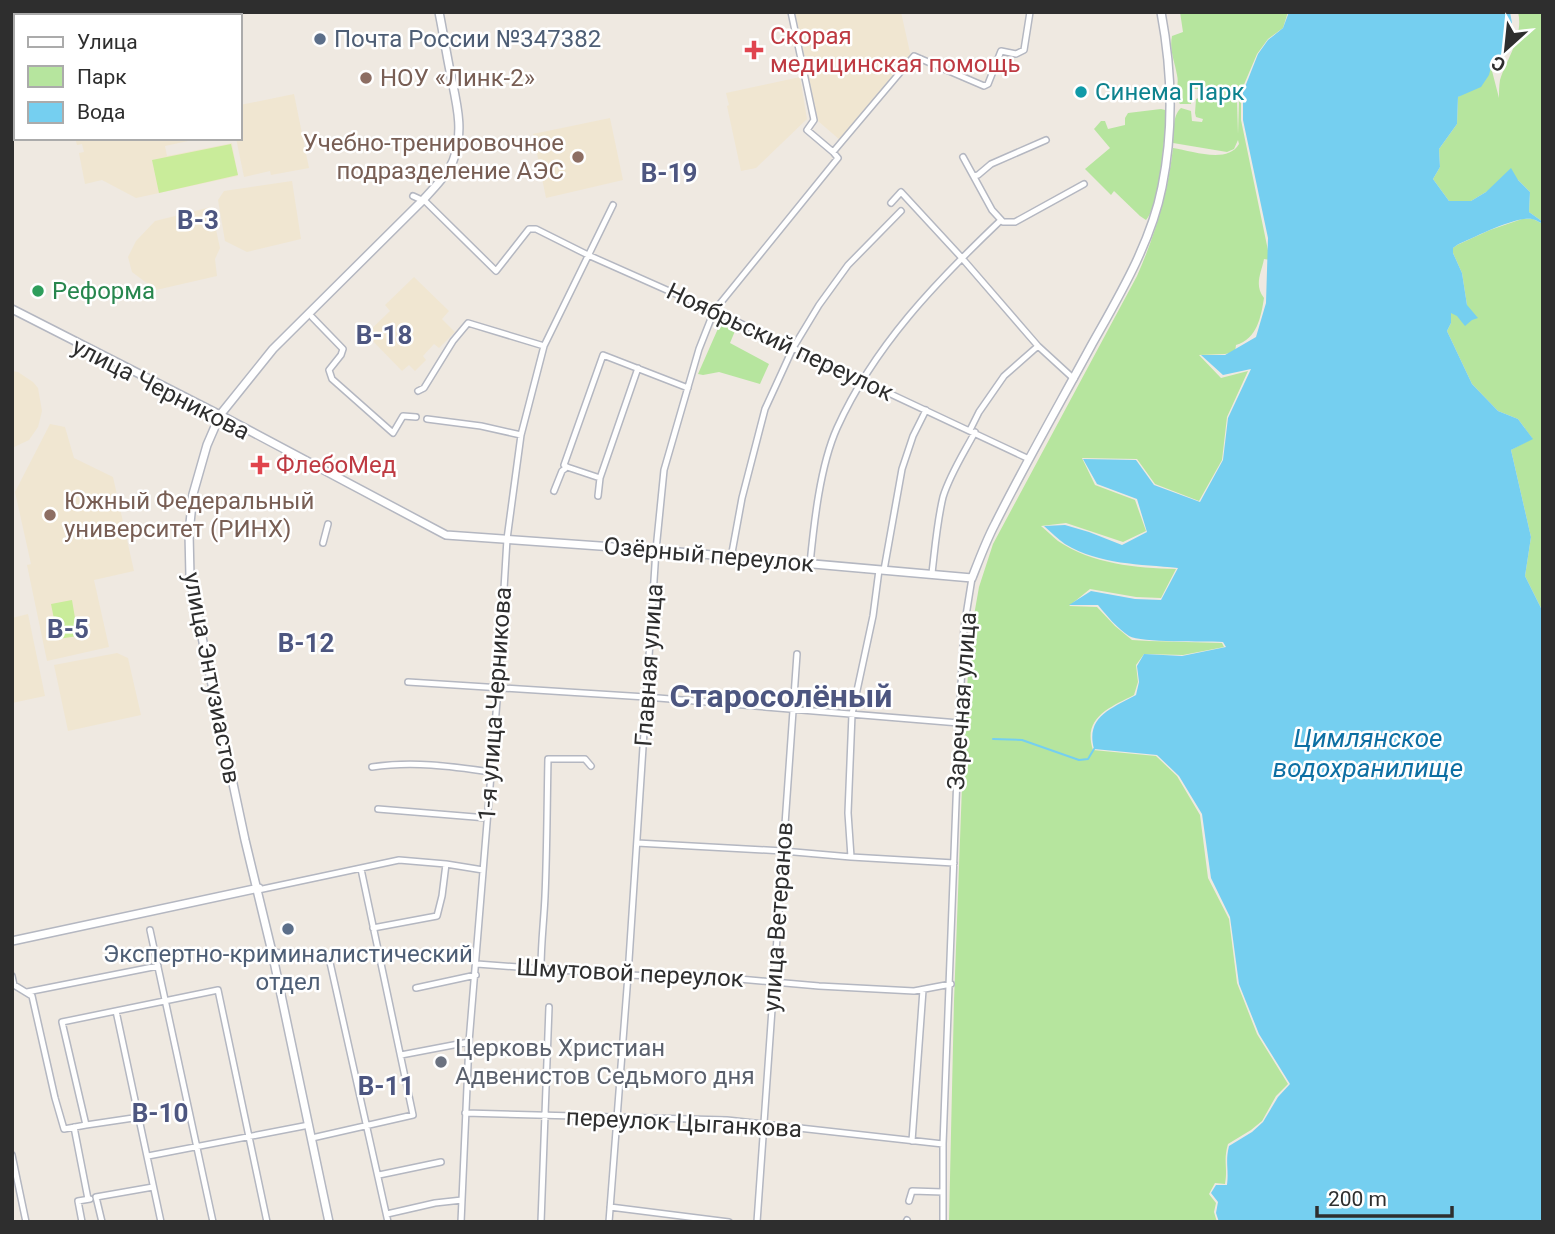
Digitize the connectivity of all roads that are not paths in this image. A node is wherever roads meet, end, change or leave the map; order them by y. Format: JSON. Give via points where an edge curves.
{"nodes":[{"id":1,"x":441,"y":12,"type":"edge"},
{"id":2,"x":791,"y":12,"type":"edge"},
{"id":3,"x":1030,"y":12,"type":"edge"},
{"id":4,"x":1161,"y":12,"type":"edge"},
{"id":5,"x":1046,"y":140,"type":"dead end"},
{"id":6,"x":833,"y":152,"type":"junction"},
{"id":7,"x":963,"y":157,"type":"dead end"},
{"id":8,"x":974,"y":176,"type":"junction"},
{"id":9,"x":1084,"y":184,"type":"dead end"},
{"id":10,"x":413,"y":196,"type":"dead end"},
{"id":11,"x":425,"y":201,"type":"junction"},
{"id":12,"x":891,"y":203,"type":"dead end"},
{"id":13,"x":613,"y":205,"type":"dead end"},
{"id":14,"x":901,"y":211,"type":"dead end"},
{"id":15,"x":1000,"y":220,"type":"junction"},
{"id":16,"x":587,"y":255,"type":"junction"},
{"id":17,"x":961,"y":257,"type":"junction"},
{"id":18,"x":12,"y":310,"type":"edge"},
{"id":19,"x":715,"y":311,"type":"junction"},
{"id":20,"x":312,"y":317,"type":"junction"},
{"id":21,"x":544,"y":346,"type":"junction"},
{"id":22,"x":1038,"y":346,"type":"junction"},
{"id":23,"x":793,"y":348,"type":"junction"},
{"id":24,"x":638,"y":368,"type":"junction"},
{"id":25,"x":1074,"y":379,"type":"junction"},
{"id":26,"x":863,"y":381,"type":"junction"},
{"id":27,"x":688,"y":388,"type":"junction"},
{"id":28,"x":418,"y":391,"type":"dead end"},
{"id":29,"x":926,"y":410,"type":"junction"},
{"id":30,"x":416,"y":417,"type":"dead end"},
{"id":31,"x":222,"y":418,"type":"junction"},
{"id":32,"x":427,"y":419,"type":"dead end"},
{"id":33,"x":972,"y":431,"type":"junction"},
{"id":34,"x":521,"y":435,"type":"junction"},
{"id":35,"x":1029,"y":459,"type":"junction"},
{"id":36,"x":566,"y":466,"type":"junction"},
{"id":37,"x":600,"y":478,"type":"junction"},
{"id":38,"x":554,"y":491,"type":"dead end"},
{"id":39,"x":598,"y":496,"type":"dead end"},
{"id":40,"x":328,"y":524,"type":"dead end"},
{"id":41,"x":446,"y":536,"type":"joint"},
{"id":42,"x":507,"y":539,"type":"junction"},
{"id":43,"x":323,"y":543,"type":"dead end"},
{"id":44,"x":656,"y":550,"type":"junction"},
{"id":45,"x":731,"y":558,"type":"junction"},
{"id":46,"x":810,"y":564,"type":"junction"},
{"id":47,"x":881,"y":570,"type":"junction"},
{"id":48,"x":932,"y":573,"type":"junction"},
{"id":49,"x":972,"y":578,"type":"junction"},
{"id":50,"x":797,"y":654,"type":"dead end"},
{"id":51,"x":408,"y":682,"type":"dead end"},
{"id":52,"x":498,"y":689,"type":"junction"},
{"id":53,"x":646,"y":697,"type":"junction"},
{"id":54,"x":793,"y":709,"type":"junction"},
{"id":55,"x":852,"y":714,"type":"junction"},
{"id":56,"x":959,"y":723,"type":"junction"},
{"id":57,"x":590,"y":766,"type":"dead end"},
{"id":58,"x":372,"y":767,"type":"dead end"},
{"id":59,"x":491,"y":772,"type":"junction"},
{"id":60,"x":377,"y":809,"type":"dead end"},
{"id":61,"x":487,"y":818,"type":"junction"},
{"id":62,"x":637,"y":843,"type":"junction"},
{"id":63,"x":783,"y":851,"type":"junction"},
{"id":64,"x":851,"y":857,"type":"junction"},
{"id":65,"x":954,"y":863,"type":"junction"},
{"id":66,"x":446,"y":864,"type":"junction"},
{"id":67,"x":361,"y":869,"type":"junction"},
{"id":68,"x":483,"y":870,"type":"junction"},
{"id":69,"x":258,"y":889,"type":"junction"},
{"id":70,"x":373,"y":928,"type":"junction"},
{"id":71,"x":150,"y":930,"type":"dead end"},
{"id":72,"x":12,"y":942,"type":"edge"},
{"id":73,"x":272,"y":952,"type":"junction"},
{"id":74,"x":477,"y":964,"type":"junction"},
{"id":75,"x":158,"y":966,"type":"junction"},
{"id":76,"x":541,"y":968,"type":"junction"},
{"id":77,"x":475,"y":975,"type":"junction"},
{"id":78,"x":628,"y":975,"type":"junction"},
{"id":79,"x":12,"y":976,"type":"edge"},
{"id":80,"x":774,"y":981,"type":"junction"},
{"id":81,"x":951,"y":984,"type":"junction"},
{"id":82,"x":416,"y":988,"type":"dead end"},
{"id":83,"x":923,"y":990,"type":"junction"},
{"id":84,"x":27,"y":992,"type":"junction"},
{"id":85,"x":165,"y":1001,"type":"junction"},
{"id":86,"x":549,"y":1007,"type":"dead end"},
{"id":87,"x":116,"y":1011,"type":"junction"},
{"id":88,"x":469,"y":1042,"type":"junction"},
{"id":89,"x":401,"y":1055,"type":"junction"},
{"id":90,"x":465,"y":1113,"type":"junction"},
{"id":91,"x":544,"y":1115,"type":"junction"},
{"id":92,"x":139,"y":1117,"type":"junction"},
{"id":93,"x":617,"y":1118,"type":"junction"},
{"id":94,"x":765,"y":1124,"type":"junction"},
{"id":95,"x":86,"y":1125,"type":"junction"},
{"id":96,"x":309,"y":1125,"type":"junction"},
{"id":97,"x":367,"y":1125,"type":"junction"},
{"id":98,"x":74,"y":1127,"type":"junction"},
{"id":99,"x":249,"y":1137,"type":"junction"},
{"id":100,"x":312,"y":1138,"type":"junction"},
{"id":101,"x":912,"y":1141,"type":"junction"},
{"id":102,"x":943,"y":1144,"type":"junction"},
{"id":103,"x":198,"y":1146,"type":"junction"},
{"id":104,"x":12,"y":1155,"type":"edge"},
{"id":105,"x":148,"y":1156,"type":"junction"},
{"id":106,"x":441,"y":1162,"type":"dead end"},
{"id":107,"x":379,"y":1175,"type":"junction"},
{"id":108,"x":153,"y":1187,"type":"junction"},
{"id":109,"x":943,"y":1192,"type":"junction"},
{"id":110,"x":96,"y":1197,"type":"junction"},
{"id":111,"x":88,"y":1199,"type":"junction"},
{"id":112,"x":462,"y":1199,"type":"junction"},
{"id":113,"x":909,"y":1201,"type":"dead end"},
{"id":114,"x":610,"y":1207,"type":"junction"},
{"id":115,"x":387,"y":1214,"type":"junction"},
{"id":116,"x":26,"y":1222,"type":"edge"},
{"id":117,"x":82,"y":1222,"type":"edge"},
{"id":118,"x":102,"y":1222,"type":"edge"},
{"id":119,"x":161,"y":1222,"type":"edge"},
{"id":120,"x":214,"y":1222,"type":"edge"},
{"id":121,"x":267,"y":1222,"type":"edge"},
{"id":122,"x":329,"y":1222,"type":"edge"},
{"id":123,"x":388,"y":1222,"type":"edge"},
{"id":124,"x":461,"y":1222,"type":"edge"},
{"id":125,"x":541,"y":1222,"type":"edge"},
{"id":126,"x":609,"y":1222,"type":"edge"},
{"id":127,"x":729,"y":1222,"type":"edge"},
{"id":128,"x":757,"y":1222,"type":"edge"},
{"id":129,"x":943,"y":1222,"type":"edge"}],
"edges":[{"from":1,"to":11,"type":"street","name":"улица Энтузиастов","via":[[459,132],[453,160]]},
{"from":2,"to":6,"type":"street","via":[[814,120],[807,130]]},
{"from":3,"to":6,"type":"street","via":[[1024,50],[1016,54],[1001,51],[988,84],[914,56]]},
{"from":4,"to":25,"type":"street","name":"Заречная улица","via":[[1171,105],[1162,189],[1137,259]]},
{"from":5,"to":8,"type":"street"},
{"from":6,"to":19,"type":"street","name":"Главная улица","via":[[838,158]]},
{"from":7,"to":8,"type":"street"},
{"from":8,"to":15,"type":"street"},
{"from":9,"to":15,"type":"street","via":[[1015,222]]},
{"from":10,"to":11,"type":"street"},
{"from":11,"to":16,"type":"street","name":"Ноябрьский переулок","via":[[496,271],[530,229]]},
{"from":11,"to":20,"type":"street"},
{"from":11,"to":31,"type":"street","name":"улица Энтузиастов","via":[[273,349]]},
{"from":12,"to":17,"type":"street","via":[[901,192]]},
{"from":13,"to":16,"type":"street","name":"1-я улица Черникова"},
{"from":14,"to":23,"type":"street","via":[[848,265]]},
{"from":15,"to":17,"type":"street"},
{"from":16,"to":19,"type":"street","name":"Ноябрьский переулок"},
{"from":16,"to":21,"type":"street","name":"1-я улица Черникова"},
{"from":17,"to":22,"type":"street"},
{"from":17,"to":26,"type":"street","via":[[884,346]]},
{"from":18,"to":31,"type":"street","name":"улица Черникова"},
{"from":18,"to":31,"type":"street","name":"улица Черникова"},
{"from":19,"to":23,"type":"street","name":"Ноябрьский переулок"},
{"from":19,"to":27,"type":"street","name":"Главная улица"},
{"from":20,"to":30,"type":"street","via":[[343,349],[329,370],[331,379],[393,433],[403,416]]},
{"from":20,"to":31,"type":"street","via":[[269,359]]},
{"from":21,"to":28,"type":"street","via":[[468,323]]},
{"from":21,"to":34,"type":"street","name":"1-я улица Черникова"},
{"from":22,"to":25,"type":"street"},
{"from":22,"to":33,"type":"street","via":[[1004,376],[979,412]]},
{"from":23,"to":26,"type":"street","name":"Ноябрьский переулок"},
{"from":23,"to":45,"type":"street","via":[[765,409]]},
{"from":24,"to":27,"type":"street"},
{"from":24,"to":36,"type":"street","via":[[603,355]]},
{"from":24,"to":37,"type":"street"},
{"from":25,"to":35,"type":"street","name":"Заречная улица"},
{"from":26,"to":29,"type":"street","name":"Ноябрьский переулок"},
{"from":26,"to":46,"type":"street","via":[[836,430],[827,460]]},
{"from":27,"to":44,"type":"street","name":"Главная улица","via":[[664,470]]},
{"from":29,"to":33,"type":"street","name":"Ноябрьский переулок"},
{"from":29,"to":47,"type":"street","via":[[902,469]]},
{"from":31,"to":41,"type":"street","name":"улица Черникова"},
{"from":31,"to":69,"type":"street","name":"улица Энтузиастов","via":[[207,445],[193,494],[190,578]]},
{"from":32,"to":34,"type":"street"},
{"from":33,"to":35,"type":"street","name":"Ноябрьский переулок"},
{"from":33,"to":48,"type":"street","via":[[943,496]]},
{"from":34,"to":42,"type":"street","name":"1-я улица Черникова"},
{"from":35,"to":49,"type":"street","name":"Заречная улица","via":[[993,526]]},
{"from":36,"to":37,"type":"street"},
{"from":36,"to":38,"type":"street"},
{"from":37,"to":39,"type":"street"},
{"from":40,"to":43,"type":"street"},
{"from":41,"to":42,"type":"street","name":"Озёрный переулок"},
{"from":42,"to":44,"type":"street","name":"Озёрный переулок"},
{"from":42,"to":52,"type":"street","name":"1-я улица Черникова"},
{"from":44,"to":45,"type":"street","name":"Озёрный переулок"},
{"from":44,"to":53,"type":"street","name":"Главная улица"},
{"from":45,"to":46,"type":"street","name":"Озёрный переулок"},
{"from":46,"to":47,"type":"street","name":"Озёрный переулок"},
{"from":47,"to":48,"type":"street","name":"Озёрный переулок"},
{"from":47,"to":55,"type":"street"},
{"from":48,"to":49,"type":"street","name":"Озёрный переулок"},
{"from":49,"to":56,"type":"street","name":"Заречная улица","via":[[964,628]]},
{"from":50,"to":54,"type":"street","name":"улица Ветеранов"},
{"from":51,"to":52,"type":"street"},
{"from":52,"to":53,"type":"street"},
{"from":52,"to":59,"type":"street","name":"1-я улица Черникова"},
{"from":53,"to":54,"type":"street"},
{"from":53,"to":62,"type":"street","name":"Главная улица"},
{"from":54,"to":55,"type":"street"},
{"from":54,"to":63,"type":"street","name":"улица Ветеранов"},
{"from":55,"to":56,"type":"street"},
{"from":55,"to":64,"type":"street"},
{"from":56,"to":65,"type":"street","name":"Заречная улица"},
{"from":57,"to":76,"type":"street","via":[[585,759],[548,760]]},
{"from":58,"to":59,"type":"street","via":[[423,763]]},
{"from":59,"to":61,"type":"street","name":"1-я улица Черникова"},
{"from":60,"to":61,"type":"street"},
{"from":61,"to":68,"type":"street","name":"1-я улица Черникова"},
{"from":62,"to":63,"type":"street"},
{"from":62,"to":78,"type":"street","name":"Главная улица"},
{"from":63,"to":64,"type":"street"},
{"from":63,"to":80,"type":"street","name":"улица Ветеранов"},
{"from":64,"to":65,"type":"street"},
{"from":65,"to":81,"type":"street","name":"Заречная улица"},
{"from":66,"to":67,"type":"street","via":[[399,860]]},
{"from":66,"to":68,"type":"street"},
{"from":66,"to":70,"type":"street","via":[[437,916]]},
{"from":67,"to":69,"type":"street"},
{"from":67,"to":70,"type":"street"},
{"from":68,"to":74,"type":"street","name":"1-я улица Черникова"},
{"from":69,"to":72,"type":"street"},
{"from":69,"to":73,"type":"street","name":"улица Энтузиастов"},
{"from":70,"to":89,"type":"street"},
{"from":71,"to":75,"type":"street"},
{"from":73,"to":96,"type":"street","name":"улица Энтузиастов"},
{"from":73,"to":97,"type":"street","via":[[329,958]]},
{"from":74,"to":76,"type":"street","name":"Шмутовой переулок"},
{"from":74,"to":77,"type":"street","name":"1-я улица Черникова"},
{"from":75,"to":84,"type":"street"},
{"from":75,"to":85,"type":"street"},
{"from":76,"to":78,"type":"street","name":"Шмутовой переулок"},
{"from":77,"to":82,"type":"street"},
{"from":77,"to":88,"type":"street","name":"1-я улица Черникова"},
{"from":78,"to":80,"type":"street","name":"Шмутовой переулок"},
{"from":78,"to":93,"type":"street","name":"Главная улица"},
{"from":79,"to":84,"type":"street","via":[[14,985]]},
{"from":80,"to":83,"type":"street","name":"Шмутовой переулок"},
{"from":80,"to":94,"type":"street","name":"улица Ветеранов"},
{"from":81,"to":83,"type":"street","name":"Шмутовой переулок"},
{"from":81,"to":102,"type":"street","name":"Заречная улица"},
{"from":83,"to":101,"type":"street"},
{"from":84,"to":98,"type":"street","via":[[32,996],[64,1129]]},
{"from":85,"to":87,"type":"street"},
{"from":85,"to":99,"type":"street","via":[[218,990]]},
{"from":85,"to":103,"type":"street"},
{"from":86,"to":91,"type":"street"},
{"from":87,"to":92,"type":"street"},
{"from":87,"to":95,"type":"street","via":[[62,1022]]},
{"from":88,"to":89,"type":"street"},
{"from":88,"to":90,"type":"street","name":"1-я улица Черникова"},
{"from":89,"to":97,"type":"street","via":[[413,1115]]},
{"from":90,"to":91,"type":"street","name":"переулок Цыганкова"},
{"from":90,"to":112,"type":"street","name":"1-я улица Черникова"},
{"from":91,"to":93,"type":"street","name":"переулок Цыганкова"},
{"from":91,"to":125,"type":"street"},
{"from":92,"to":95,"type":"street"},
{"from":92,"to":105,"type":"street"},
{"from":93,"to":94,"type":"street","name":"переулок Цыганкова"},
{"from":93,"to":114,"type":"street","name":"Главная улица"},
{"from":94,"to":101,"type":"street","name":"переулок Цыганкова"},
{"from":94,"to":128,"type":"street","name":"улица Ветеранов"},
{"from":95,"to":98,"type":"street"},
{"from":96,"to":99,"type":"street"},
{"from":96,"to":100,"type":"street","name":"улица Энтузиастов"},
{"from":97,"to":100,"type":"street"},
{"from":97,"to":107,"type":"street"},
{"from":98,"to":111,"type":"street"},
{"from":99,"to":103,"type":"street"},
{"from":99,"to":121,"type":"street"},
{"from":100,"to":122,"type":"street","name":"улица Энтузиастов"},
{"from":101,"to":102,"type":"street","name":"переулок Цыганкова"},
{"from":102,"to":109,"type":"street","name":"Заречная улица"},
{"from":103,"to":105,"type":"street"},
{"from":103,"to":120,"type":"street"},
{"from":104,"to":116,"type":"street"},
{"from":105,"to":108,"type":"street"},
{"from":106,"to":107,"type":"street"},
{"from":107,"to":115,"type":"street"},
{"from":108,"to":110,"type":"street"},
{"from":108,"to":119,"type":"street"},
{"from":109,"to":113,"type":"street","via":[[912,1191]]},
{"from":109,"to":129,"type":"street","name":"Заречная улица"},
{"from":110,"to":111,"type":"street"},
{"from":110,"to":118,"type":"street"},
{"from":111,"to":117,"type":"street","via":[[78,1201]]},
{"from":112,"to":115,"type":"street"},
{"from":112,"to":124,"type":"street","name":"1-я улица Черникова"},
{"from":114,"to":126,"type":"street","name":"Главная улица"},
{"from":114,"to":127,"type":"street"},
{"from":115,"to":123,"type":"street"}]}
